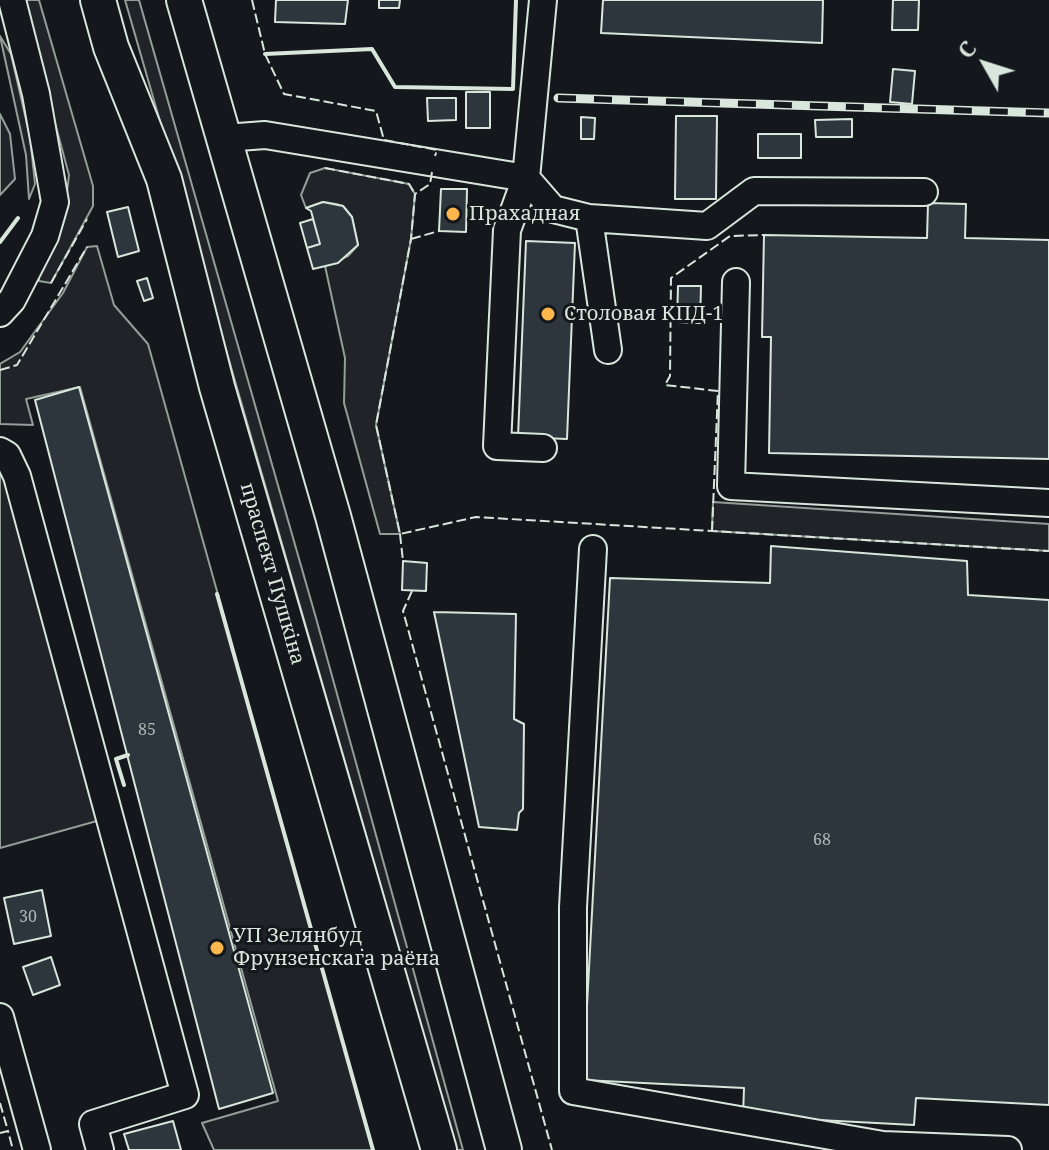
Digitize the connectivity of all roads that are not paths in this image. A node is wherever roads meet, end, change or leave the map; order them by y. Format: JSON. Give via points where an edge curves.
{"nodes":[{"id":1,"x":98,"y":0,"type":"edge"},
{"id":2,"x":184,"y":0,"type":"edge"},
{"id":3,"x":543,"y":0,"type":"edge"},
{"id":4,"x":9,"y":6,"type":"edge"},
{"id":5,"x":225,"y":138,"type":"junction"},
{"id":6,"x":526,"y":178,"type":"junction"},
{"id":7,"x":924,"y":192,"type":"dead end"},
{"id":8,"x":589,"y":218,"type":"junction"},
{"id":9,"x":736,"y":282,"type":"dead end"},
{"id":10,"x":0,"y":313,"type":"edge"},
{"id":11,"x":608,"y":350,"type":"dead end"},
{"id":12,"x":543,"y":448,"type":"dead end"},
{"id":13,"x":0,"y":451,"type":"edge"},
{"id":14,"x":1049,"y":503,"type":"edge"},
{"id":15,"x":593,"y":549,"type":"dead end"},
{"id":16,"x":0,"y":1017,"type":"edge"},
{"id":17,"x":37,"y":1150,"type":"edge"},
{"id":18,"x":100,"y":1150,"type":"edge"},
{"id":19,"x":439,"y":1150,"type":"edge"},
{"id":20,"x":504,"y":1150,"type":"edge"},
{"id":21,"x":1008,"y":1150,"type":"edge"}],
"edges":[{"from":1,"to":19,"type":"main road","name":"праспект Пушкіна","via":[[111,47],[164,179],[217,387]]},
{"from":2,"to":5,"type":"main road"},
{"from":3,"to":6,"type":"street"},
{"from":4,"to":10,"type":"street","via":[[39,107],[55,202],[45,236]]},
{"from":5,"to":6,"type":"street","via":[[265,135]]},
{"from":5,"to":20,"type":"main road"},
{"from":6,"to":8,"type":"street","via":[[553,209]]},
{"from":6,"to":12,"type":"street","via":[[507,230],[497,446]]},
{"from":7,"to":8,"type":"street","via":[[754,191],[707,226]]},
{"from":8,"to":11,"type":"street"},
{"from":9,"to":14,"type":"street","via":[[731,486]]},
{"from":13,"to":18,"type":"street","via":[[17,476],[185,1095],[93,1124]]},
{"from":15,"to":21,"type":"street","via":[[573,907],[573,1091],[883,1145]]},
{"from":16,"to":17,"type":"street"}]}
